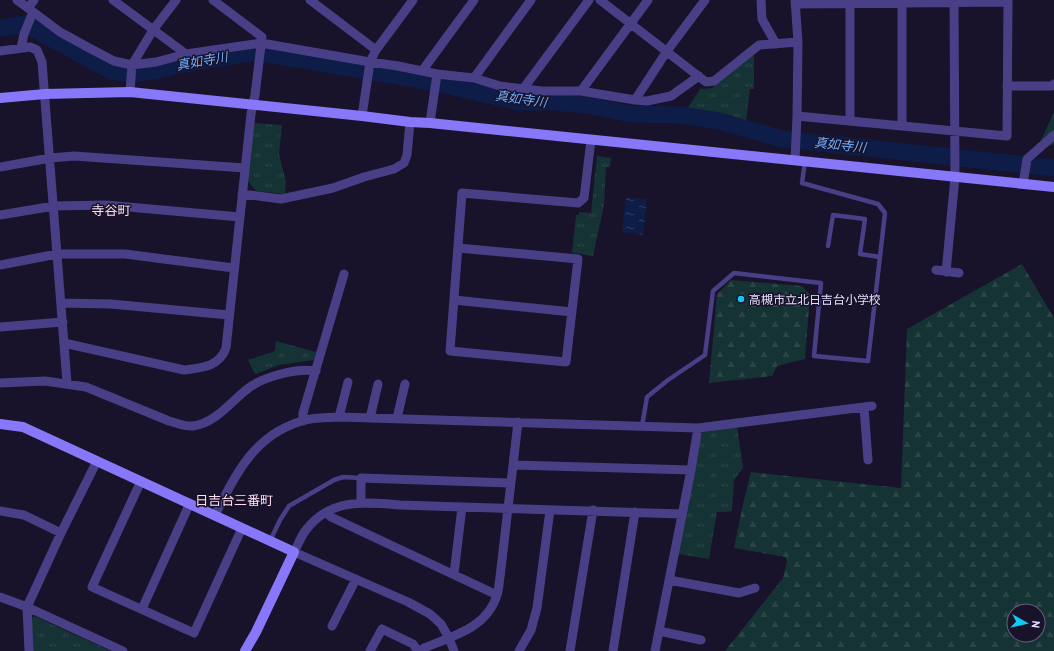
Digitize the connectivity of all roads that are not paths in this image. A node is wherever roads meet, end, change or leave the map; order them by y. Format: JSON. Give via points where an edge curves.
{"nodes":[{"id":1,"x":17,"y":0,"type":"edge"},
{"id":2,"x":34,"y":0,"type":"edge"},
{"id":3,"x":113,"y":0,"type":"edge"},
{"id":4,"x":176,"y":0,"type":"edge"},
{"id":5,"x":212,"y":0,"type":"edge"},
{"id":6,"x":310,"y":0,"type":"edge"},
{"id":7,"x":474,"y":0,"type":"edge"},
{"id":8,"x":531,"y":0,"type":"edge"},
{"id":9,"x":589,"y":0,"type":"edge"},
{"id":10,"x":600,"y":0,"type":"edge"},
{"id":11,"x":648,"y":0,"type":"edge"},
{"id":12,"x":705,"y":0,"type":"edge"},
{"id":13,"x":761,"y":0,"type":"edge"},
{"id":14,"x":411,"y":1,"type":"edge"},
{"id":15,"x":902,"y":1,"type":"edge"},
{"id":16,"x":954,"y":1,"type":"edge"},
{"id":17,"x":1008,"y":1,"type":"edge"},
{"id":18,"x":795,"y":2,"type":"edge"},
{"id":19,"x":850,"y":2,"type":"edge"},
{"id":20,"x":31,"y":10,"type":"junction"},
{"id":21,"x":630,"y":22,"type":"junction"},
{"id":22,"x":153,"y":30,"type":"junction"},
{"id":23,"x":798,"y":42,"type":"junction"},
{"id":24,"x":261,"y":43,"type":"junction"},
{"id":25,"x":776,"y":44,"type":"junction"},
{"id":26,"x":21,"y":48,"type":"junction"},
{"id":27,"x":376,"y":50,"type":"junction"},
{"id":28,"x":0,"y":51,"type":"edge"},
{"id":29,"x":667,"y":51,"type":"junction"},
{"id":30,"x":186,"y":54,"type":"junction"},
{"id":31,"x":370,"y":62,"type":"junction"},
{"id":32,"x":132,"y":65,"type":"junction"},
{"id":33,"x":422,"y":71,"type":"junction"},
{"id":34,"x":437,"y":74,"type":"junction"},
{"id":35,"x":699,"y":76,"type":"junction"},
{"id":36,"x":474,"y":78,"type":"junction"},
{"id":37,"x":1054,"y":84,"type":"edge"},
{"id":38,"x":1007,"y":86,"type":"junction"},
{"id":39,"x":523,"y":89,"type":"junction"},
{"id":40,"x":581,"y":91,"type":"junction"},
{"id":41,"x":130,"y":92,"type":"junction"},
{"id":42,"x":45,"y":94,"type":"junction"},
{"id":43,"x":0,"y":98,"type":"edge"},
{"id":44,"x":635,"y":100,"type":"junction"},
{"id":45,"x":253,"y":105,"type":"junction"},
{"id":46,"x":362,"y":116,"type":"junction"},
{"id":47,"x":797,"y":116,"type":"junction"},
{"id":48,"x":850,"y":121,"type":"junction"},
{"id":49,"x":410,"y":122,"type":"junction"},
{"id":50,"x":430,"y":123,"type":"junction"},
{"id":51,"x":902,"y":126,"type":"junction"},
{"id":52,"x":955,"y":131,"type":"junction"},
{"id":53,"x":1054,"y":135,"type":"edge"},
{"id":54,"x":591,"y":140,"type":"junction"},
{"id":55,"x":50,"y":158,"type":"junction"},
{"id":56,"x":800,"y":161,"type":"junction"},
{"id":57,"x":0,"y":167,"type":"edge"},
{"id":58,"x":245,"y":168,"type":"junction"},
{"id":59,"x":955,"y":177,"type":"junction"},
{"id":60,"x":1023,"y":184,"type":"junction"},
{"id":61,"x":1054,"y":187,"type":"edge"},
{"id":62,"x":242,"y":194,"type":"junction"},
{"id":63,"x":54,"y":206,"type":"junction"},
{"id":64,"x":0,"y":216,"type":"edge"},
{"id":65,"x":240,"y":217,"type":"junction"},
{"id":66,"x":828,"y":246,"type":"dead end"},
{"id":67,"x":458,"y":248,"type":"junction"},
{"id":68,"x":57,"y":254,"type":"junction"},
{"id":69,"x":880,"y":257,"type":"junction"},
{"id":70,"x":0,"y":266,"type":"edge"},
{"id":71,"x":234,"y":268,"type":"junction"},
{"id":72,"x":936,"y":270,"type":"dead end"},
{"id":73,"x":946,"y":272,"type":"junction"},
{"id":74,"x":959,"y":273,"type":"dead end"},
{"id":75,"x":344,"y":274,"type":"dead end"},
{"id":76,"x":454,"y":300,"type":"junction"},
{"id":77,"x":61,"y":303,"type":"junction"},
{"id":78,"x":572,"y":312,"type":"junction"},
{"id":79,"x":229,"y":315,"type":"junction"},
{"id":80,"x":62,"y":322,"type":"junction"},
{"id":81,"x":0,"y":328,"type":"edge"},
{"id":82,"x":64,"y":342,"type":"junction"},
{"id":83,"x":316,"y":372,"type":"junction"},
{"id":84,"x":348,"y":382,"type":"dead end"},
{"id":85,"x":67,"y":383,"type":"junction"},
{"id":86,"x":0,"y":384,"type":"edge"},
{"id":87,"x":378,"y":384,"type":"dead end"},
{"id":88,"x":405,"y":384,"type":"dead end"},
{"id":89,"x":339,"y":417,"type":"junction"},
{"id":90,"x":370,"y":418,"type":"junction"},
{"id":91,"x":397,"y":418,"type":"junction"},
{"id":92,"x":303,"y":421,"type":"junction"},
{"id":93,"x":518,"y":422,"type":"junction"},
{"id":94,"x":0,"y":424,"type":"edge"},
{"id":95,"x":642,"y":426,"type":"junction"},
{"id":96,"x":698,"y":428,"type":"junction"},
{"id":97,"x":868,"y":460,"type":"dead end"},
{"id":98,"x":97,"y":461,"type":"junction"},
{"id":99,"x":514,"y":465,"type":"junction"},
{"id":100,"x":691,"y":470,"type":"junction"},
{"id":101,"x":361,"y":478,"type":"junction"},
{"id":102,"x":140,"y":481,"type":"junction"},
{"id":103,"x":511,"y":483,"type":"junction"},
{"id":104,"x":361,"y":502,"type":"junction"},
{"id":105,"x":190,"y":503,"type":"junction"},
{"id":106,"x":462,"y":506,"type":"junction"},
{"id":107,"x":508,"y":508,"type":"junction"},
{"id":108,"x":550,"y":510,"type":"junction"},
{"id":109,"x":593,"y":510,"type":"junction"},
{"id":110,"x":0,"y":511,"type":"edge"},
{"id":111,"x":327,"y":512,"type":"junction"},
{"id":112,"x":635,"y":512,"type":"junction"},
{"id":113,"x":682,"y":514,"type":"junction"},
{"id":114,"x":214,"y":515,"type":"junction"},
{"id":115,"x":242,"y":528,"type":"junction"},
{"id":116,"x":61,"y":533,"type":"junction"},
{"id":117,"x":270,"y":541,"type":"junction"},
{"id":118,"x":294,"y":552,"type":"junction"},
{"id":119,"x":454,"y":574,"type":"junction"},
{"id":120,"x":356,"y":579,"type":"junction"},
{"id":121,"x":669,"y":580,"type":"junction"},
{"id":122,"x":755,"y":588,"type":"dead end"},
{"id":123,"x":497,"y":595,"type":"junction"},
{"id":124,"x":0,"y":597,"type":"edge"},
{"id":125,"x":27,"y":607,"type":"junction"},
{"id":126,"x":142,"y":609,"type":"junction"},
{"id":127,"x":332,"y":626,"type":"dead end"},
{"id":128,"x":659,"y":631,"type":"junction"},
{"id":129,"x":449,"y":638,"type":"junction"},
{"id":130,"x":701,"y":640,"type":"dead end"},
{"id":131,"x":29,"y":651,"type":"edge"},
{"id":132,"x":123,"y":651,"type":"edge"},
{"id":133,"x":245,"y":651,"type":"edge"},
{"id":134,"x":370,"y":651,"type":"edge"},
{"id":135,"x":419,"y":651,"type":"edge"},
{"id":136,"x":454,"y":651,"type":"edge"},
{"id":137,"x":519,"y":651,"type":"edge"},
{"id":138,"x":570,"y":651,"type":"edge"},
{"id":139,"x":612,"y":651,"type":"edge"},
{"id":140,"x":655,"y":651,"type":"edge"}],
"edges":[{"from":1,"to":20,"type":"street"},
{"from":2,"to":20,"type":"street"},
{"from":3,"to":22,"type":"street"},
{"from":4,"to":22,"type":"street"},
{"from":5,"to":24,"type":"street","via":[[262,37]]},
{"from":6,"to":27,"type":"street"},
{"from":7,"to":33,"type":"street"},
{"from":8,"to":36,"type":"street"},
{"from":9,"to":39,"type":"street"},
{"from":10,"to":21,"type":"street"},
{"from":11,"to":21,"type":"street"},
{"from":12,"to":29,"type":"street"},
{"from":13,"to":25,"type":"street","via":[[762,19]]},
{"from":14,"to":27,"type":"street"},
{"from":15,"to":16,"type":"street"},
{"from":15,"to":19,"type":"street"},
{"from":15,"to":51,"type":"street"},
{"from":16,"to":17,"type":"street"},
{"from":16,"to":52,"type":"street"},
{"from":17,"to":38,"type":"street"},
{"from":18,"to":19,"type":"street"},
{"from":18,"to":23,"type":"street"},
{"from":19,"to":48,"type":"street"},
{"from":20,"to":26,"type":"street"},
{"from":20,"to":32,"type":"street","via":[[60,32],[114,61]]},
{"from":21,"to":29,"type":"street"},
{"from":21,"to":40,"type":"street"},
{"from":22,"to":30,"type":"street"},
{"from":22,"to":32,"type":"street"},
{"from":23,"to":25,"type":"street"},
{"from":23,"to":47,"type":"street"},
{"from":24,"to":30,"type":"street"},
{"from":24,"to":31,"type":"street"},
{"from":24,"to":45,"type":"street"},
{"from":25,"to":35,"type":"street","via":[[759,45],[714,81],[706,82]]},
{"from":26,"to":28,"type":"street"},
{"from":26,"to":42,"type":"street","via":[[30,47],[37,50],[42,62]]},
{"from":27,"to":31,"type":"street"},
{"from":29,"to":35,"type":"street"},
{"from":29,"to":44,"type":"street"},
{"from":30,"to":32,"type":"street"},
{"from":31,"to":33,"type":"street"},
{"from":31,"to":46,"type":"street"},
{"from":32,"to":41,"type":"street"},
{"from":33,"to":34,"type":"street"},
{"from":34,"to":36,"type":"street"},
{"from":34,"to":50,"type":"street"},
{"from":35,"to":44,"type":"street","via":[[671,96]]},
{"from":36,"to":39,"type":"street","via":[[500,86]]},
{"from":37,"to":38,"type":"street"},
{"from":38,"to":52,"type":"street","via":[[1007,136]]},
{"from":39,"to":40,"type":"street"},
{"from":40,"to":44,"type":"street"},
{"from":41,"to":42,"type":"street"},
{"from":41,"to":45,"type":"street"},
{"from":42,"to":43,"type":"street"},
{"from":42,"to":55,"type":"street"},
{"from":45,"to":46,"type":"street"},
{"from":45,"to":58,"type":"street"},
{"from":46,"to":49,"type":"street"},
{"from":47,"to":48,"type":"street"},
{"from":47,"to":56,"type":"street"},
{"from":48,"to":51,"type":"street"},
{"from":49,"to":50,"type":"street"},
{"from":49,"to":62,"type":"street","via":[[407,156],[404,163],[394,169],[333,188],[281,199]]},
{"from":50,"to":54,"type":"street"},
{"from":51,"to":52,"type":"street"},
{"from":52,"to":59,"type":"street"},
{"from":53,"to":60,"type":"street","via":[[1028,159]]},
{"from":54,"to":56,"type":"street"},
{"from":54,"to":67,"type":"street","via":[[584,198],[578,202],[462,193]]},
{"from":55,"to":57,"type":"street"},
{"from":55,"to":58,"type":"street","via":[[74,156]]},
{"from":55,"to":63,"type":"street"},
{"from":56,"to":59,"type":"street"},
{"from":56,"to":69,"type":"lane","via":[[802,183],[878,204],[885,213]]},
{"from":58,"to":62,"type":"street"},
{"from":59,"to":60,"type":"street"},
{"from":59,"to":73,"type":"street"},
{"from":60,"to":61,"type":"street"},
{"from":62,"to":65,"type":"street"},
{"from":63,"to":64,"type":"street"},
{"from":63,"to":65,"type":"street","via":[[106,205]]},
{"from":63,"to":68,"type":"street"},
{"from":65,"to":71,"type":"street"},
{"from":66,"to":69,"type":"lane","via":[[833,215],[865,219],[860,254]]},
{"from":67,"to":76,"type":"street"},
{"from":67,"to":78,"type":"street","via":[[578,259]]},
{"from":68,"to":70,"type":"street"},
{"from":68,"to":71,"type":"street","via":[[125,254]]},
{"from":68,"to":77,"type":"street"},
{"from":69,"to":95,"type":"lane","via":[[868,361],[814,356],[821,283],[734,273],[713,291],[705,355],[647,398]]},
{"from":71,"to":79,"type":"street"},
{"from":72,"to":73,"type":"street"},
{"from":73,"to":74,"type":"street"},
{"from":75,"to":83,"type":"street"},
{"from":76,"to":78,"type":"street"},
{"from":76,"to":78,"type":"street","via":[[450,351],[566,362]]},
{"from":77,"to":79,"type":"street","via":[[111,304]]},
{"from":77,"to":80,"type":"street"},
{"from":79,"to":82,"type":"street","via":[[224,354],[212,364],[198,368],[184,370]]},
{"from":80,"to":81,"type":"street"},
{"from":80,"to":82,"type":"street"},
{"from":82,"to":85,"type":"street"},
{"from":83,"to":85,"type":"street","via":[[290,372],[260,381],[219,414],[193,426],[182,425],[86,387]]},
{"from":83,"to":92,"type":"street","via":[[303,413]]},
{"from":84,"to":89,"type":"street"},
{"from":85,"to":86,"type":"street","via":[[45,380]]},
{"from":87,"to":90,"type":"street"},
{"from":88,"to":91,"type":"street"},
{"from":89,"to":90,"type":"street"},
{"from":89,"to":92,"type":"street"},
{"from":90,"to":91,"type":"street"},
{"from":91,"to":93,"type":"street"},
{"from":92,"to":114,"type":"street","via":[[273,434],[248,456]]},
{"from":93,"to":95,"type":"street"},
{"from":93,"to":99,"type":"street"},
{"from":94,"to":98,"type":"street","via":[[23,427]]},
{"from":95,"to":96,"type":"street"},
{"from":96,"to":97,"type":"street","via":[[868,407]]},
{"from":96,"to":100,"type":"street"},
{"from":98,"to":102,"type":"street"},
{"from":98,"to":116,"type":"street"},
{"from":99,"to":100,"type":"street"},
{"from":99,"to":103,"type":"street"},
{"from":100,"to":113,"type":"street"},
{"from":101,"to":103,"type":"street"},
{"from":101,"to":104,"type":"street"},
{"from":101,"to":117,"type":"lane","via":[[343,477],[334,480],[289,506]]},
{"from":102,"to":105,"type":"street"},
{"from":102,"to":126,"type":"street","via":[[92,586]]},
{"from":103,"to":107,"type":"street"},
{"from":104,"to":106,"type":"street"},
{"from":104,"to":111,"type":"street","via":[[347,504]]},
{"from":105,"to":114,"type":"street"},
{"from":105,"to":126,"type":"street"},
{"from":106,"to":107,"type":"street"},
{"from":106,"to":119,"type":"street"},
{"from":107,"to":108,"type":"street"},
{"from":107,"to":123,"type":"street"},
{"from":108,"to":109,"type":"street"},
{"from":108,"to":137,"type":"street","via":[[538,608],[531,630]]},
{"from":109,"to":112,"type":"street"},
{"from":109,"to":138,"type":"street"},
{"from":110,"to":116,"type":"street","via":[[24,515]]},
{"from":111,"to":118,"type":"street","via":[[305,530]]},
{"from":111,"to":119,"type":"street","via":[[331,517]]},
{"from":112,"to":113,"type":"street"},
{"from":112,"to":139,"type":"street"},
{"from":113,"to":121,"type":"street"},
{"from":114,"to":115,"type":"street"},
{"from":115,"to":117,"type":"street"},
{"from":115,"to":126,"type":"street","via":[[194,633]]},
{"from":116,"to":125,"type":"street"},
{"from":117,"to":118,"type":"street"},
{"from":118,"to":120,"type":"street"},
{"from":118,"to":133,"type":"street"},
{"from":119,"to":123,"type":"street"},
{"from":120,"to":127,"type":"street"},
{"from":120,"to":129,"type":"street","via":[[430,614],[441,624]]},
{"from":121,"to":122,"type":"street","via":[[739,593]]},
{"from":121,"to":128,"type":"street"},
{"from":123,"to":129,"type":"street","via":[[486,617],[473,627]]},
{"from":124,"to":125,"type":"street"},
{"from":125,"to":131,"type":"street"},
{"from":125,"to":132,"type":"street"},
{"from":128,"to":130,"type":"street"},
{"from":128,"to":140,"type":"street"},
{"from":129,"to":135,"type":"street"},
{"from":129,"to":136,"type":"street"},
{"from":134,"to":135,"type":"street","via":[[382,629],[413,644]]}]}
